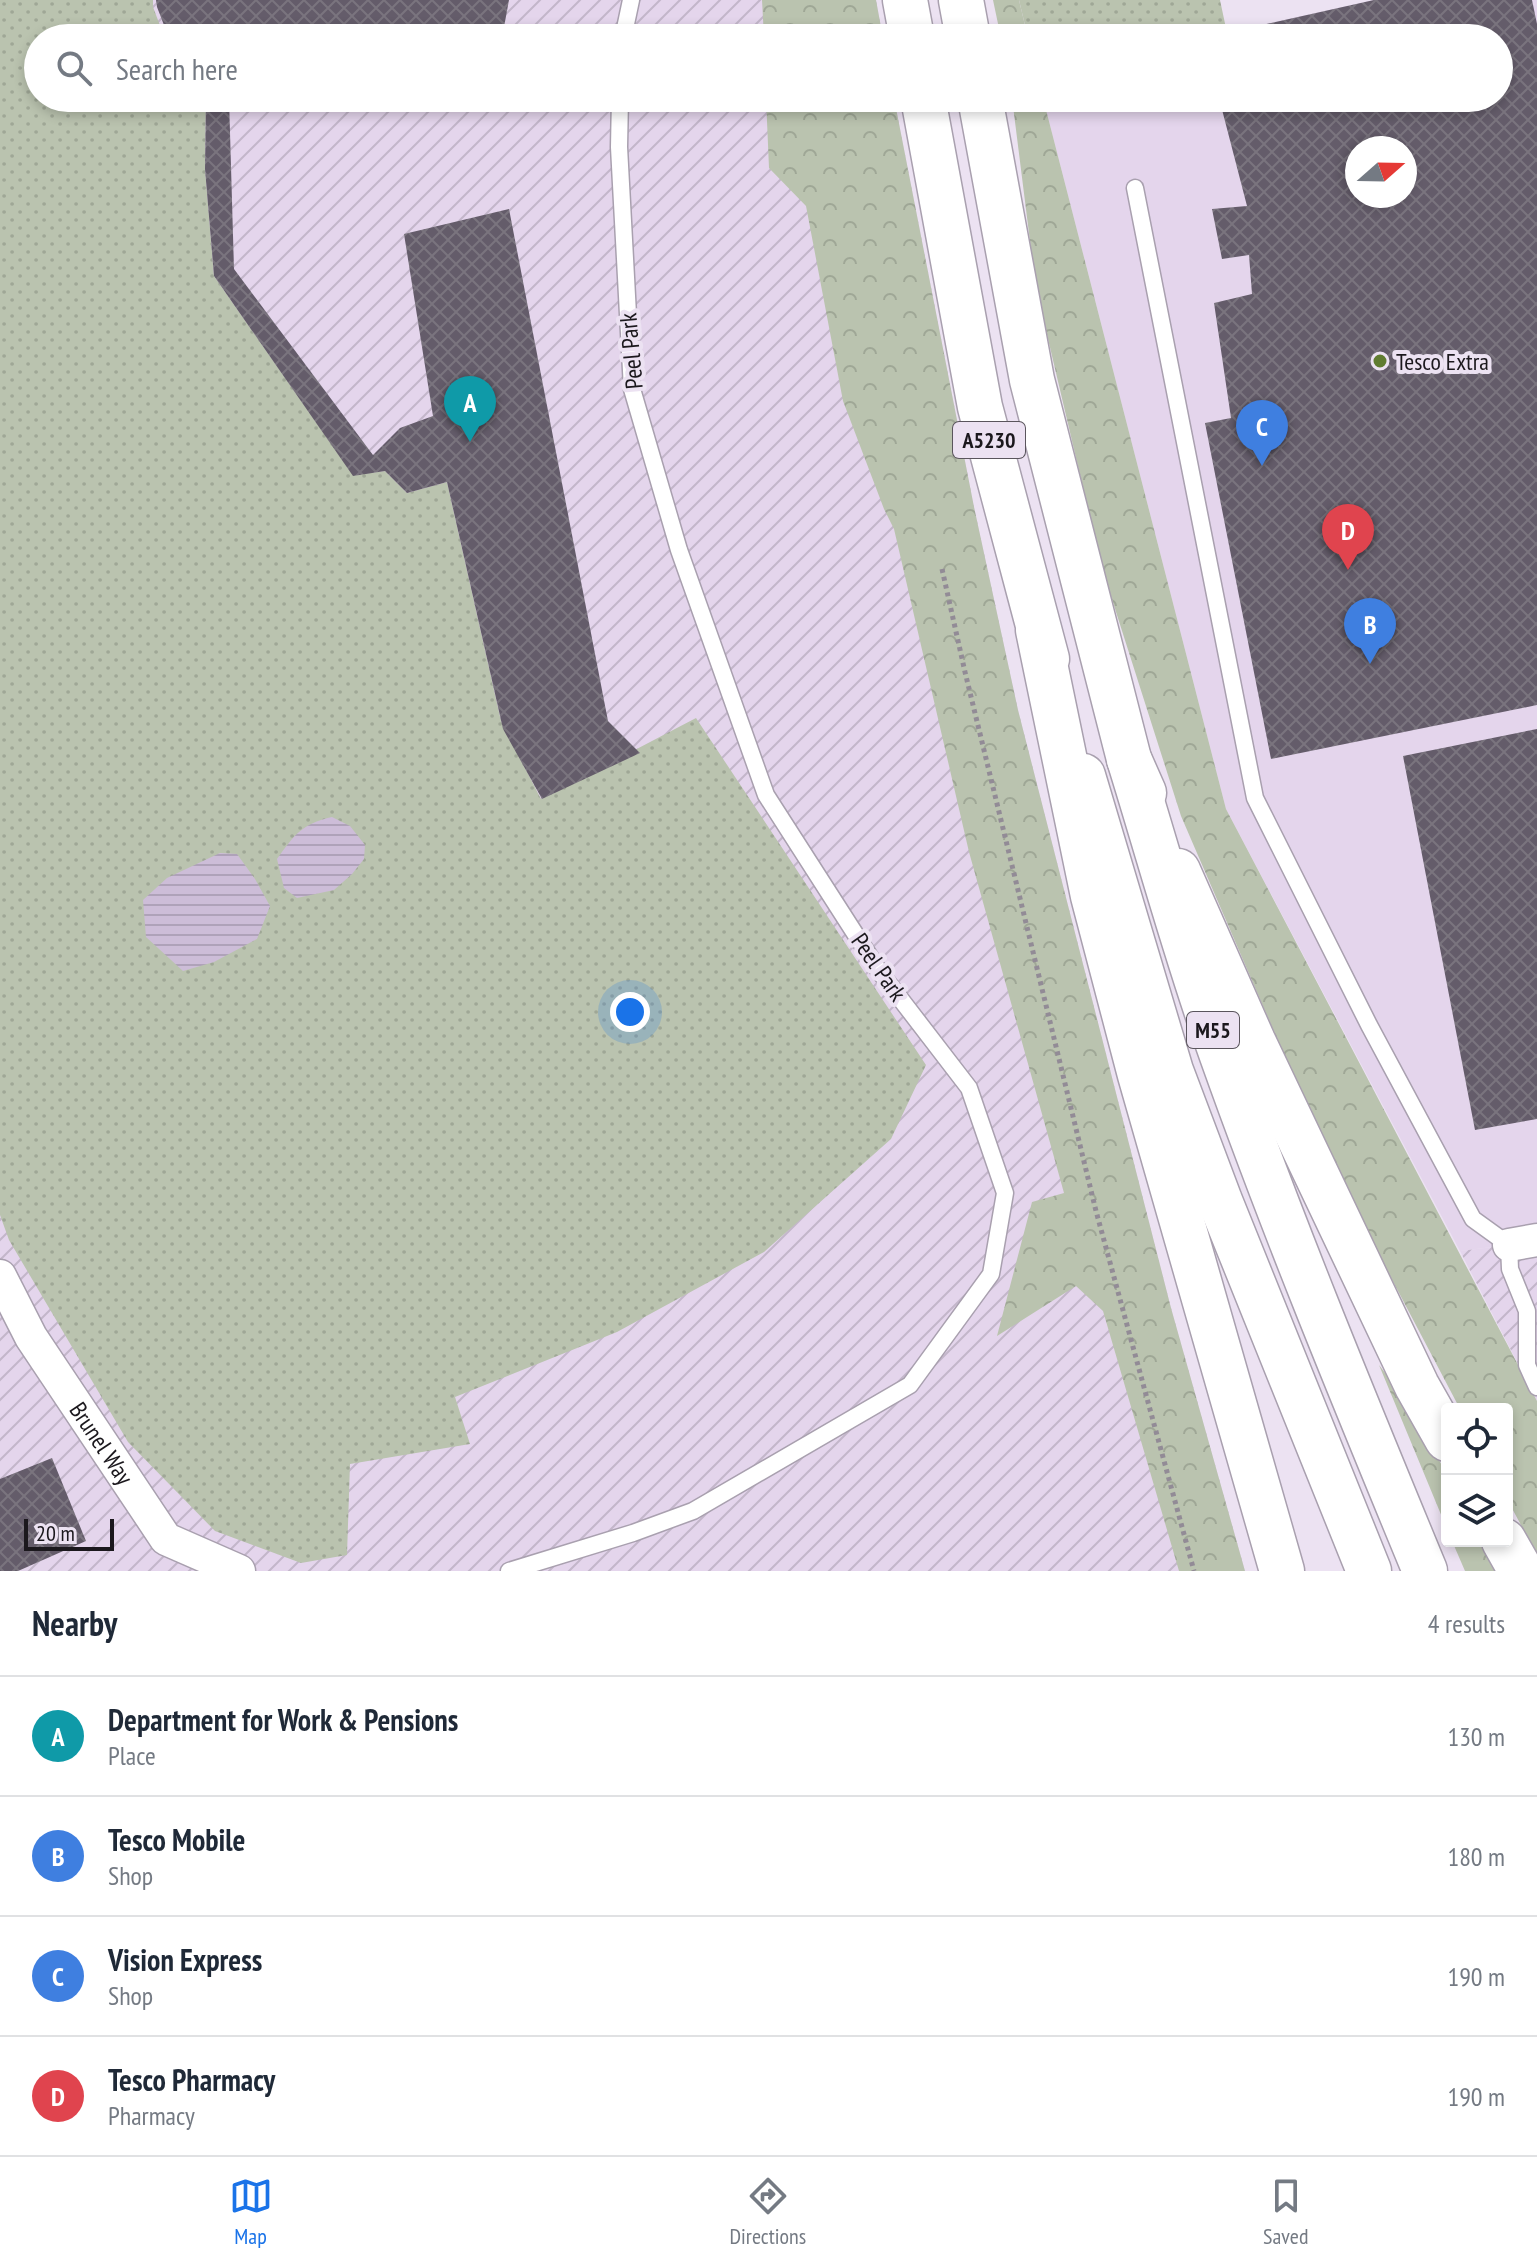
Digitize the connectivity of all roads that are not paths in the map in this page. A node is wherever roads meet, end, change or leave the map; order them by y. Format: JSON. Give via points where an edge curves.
{"nodes":[{"id":1,"x":631,"y":0,"type":"edge"},
{"id":2,"x":905,"y":0,"type":"edge"},
{"id":3,"x":961,"y":0,"type":"edge"},
{"id":4,"x":626,"y":24,"type":"edge"},
{"id":5,"x":909,"y":24,"type":"edge"},
{"id":6,"x":965,"y":24,"type":"edge"},
{"id":7,"x":620,"y":112,"type":"edge"},
{"id":8,"x":926,"y":112,"type":"edge"},
{"id":9,"x":983,"y":112,"type":"edge"},
{"id":10,"x":1135,"y":188,"type":"dead end"},
{"id":11,"x":1038,"y":630,"type":"junction"},
{"id":12,"x":1129,"y":759,"type":"junction"},
{"id":13,"x":1083,"y":776,"type":"joint"},
{"id":14,"x":1523,"y":1242,"type":"edge"},
{"id":15,"x":0,"y":1276,"type":"edge"},
{"id":16,"x":1537,"y":1387,"type":"edge"},
{"id":17,"x":1441,"y":1428,"type":"edge"},
{"id":18,"x":1507,"y":1547,"type":"edge"},
{"id":19,"x":239,"y":1571,"type":"edge"},
{"id":20,"x":509,"y":1571,"type":"edge"},
{"id":21,"x":1282,"y":1571,"type":"edge"},
{"id":22,"x":1369,"y":1571,"type":"edge"},
{"id":23,"x":1425,"y":1571,"type":"edge"},
{"id":24,"x":1521,"y":1571,"type":"edge"}],
"edges":[{"from":1,"to":4,"type":"lane"},
{"from":2,"to":5,"type":"main road"},
{"from":3,"to":6,"type":"main road"},
{"from":7,"to":20,"type":"lane","name":"Peel Park","via":[[632,389],[684,564],[766,795],[879,971],[969,1088],[1005,1193],[991,1274],[910,1385],[693,1511]]},
{"from":8,"to":11,"type":"main road","number":"A5230","via":[[980,407]]},
{"from":9,"to":12,"type":"main road","number":"A5230","via":[[1032,380]]},
{"from":10,"to":14,"type":"lane","via":[[1255,798],[1473,1219]]},
{"from":11,"to":13,"type":"main road","number":"A5230"},
{"from":11,"to":21,"type":"main road","via":[[1097,911]]},
{"from":12,"to":17,"type":"main road","via":[[1253,1041]]},
{"from":12,"to":23,"type":"main road","number":"M55","via":[[1205,1007],[1259,1159]]},
{"from":13,"to":22,"type":"main road","number":"M55","via":[[1171,1071]]},
{"from":14,"to":16,"type":"lane","via":[[1510,1269],[1527,1311],[1527,1365]]},
{"from":15,"to":19,"type":"street","name":"Brunel Way","via":[[31,1337],[166,1539]]},
{"from":18,"to":24,"type":"main road"}]}
